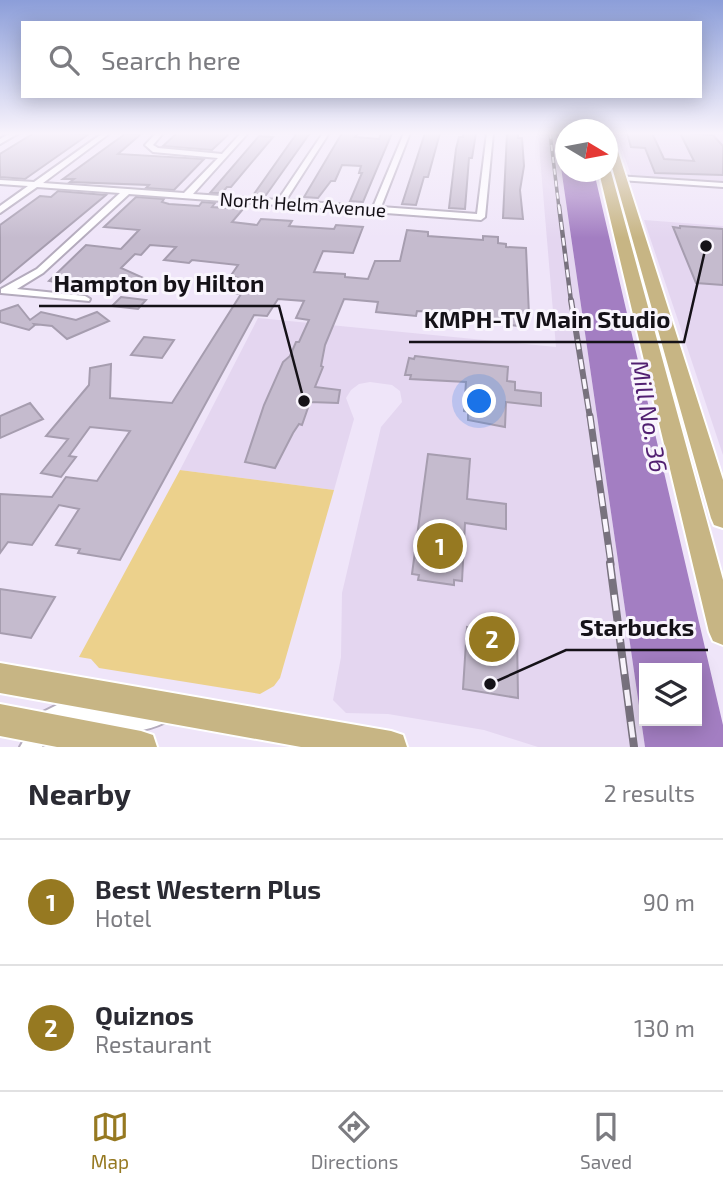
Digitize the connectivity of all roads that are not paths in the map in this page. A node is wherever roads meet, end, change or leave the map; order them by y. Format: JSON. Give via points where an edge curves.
{"nodes":[{"id":1,"x":58,"y":168,"type":"edge"},
{"id":2,"x":213,"y":168,"type":"edge"},
{"id":3,"x":303,"y":168,"type":"edge"},
{"id":4,"x":393,"y":168,"type":"edge"},
{"id":5,"x":486,"y":168,"type":"edge"},
{"id":6,"x":618,"y":176,"type":"edge"},
{"id":7,"x":0,"y":182,"type":"edge"},
{"id":8,"x":614,"y":182,"type":"edge"},
{"id":9,"x":614,"y":182,"type":"edge"},
{"id":10,"x":36,"y":184,"type":"junction"},
{"id":11,"x":723,"y":185,"type":"edge"},
{"id":12,"x":127,"y":191,"type":"junction"},
{"id":13,"x":187,"y":195,"type":"junction"},
{"id":14,"x":281,"y":202,"type":"junction"},
{"id":15,"x":376,"y":209,"type":"junction"},
{"id":16,"x":0,"y":210,"type":"edge"},
{"id":17,"x":3,"y":292,"type":"edge"},
{"id":18,"x":85,"y":299,"type":"dead end"},
{"id":19,"x":642,"y":313,"type":"junction"},
{"id":20,"x":693,"y":419,"type":"junction"},
{"id":21,"x":723,"y":518,"type":"edge"},
{"id":22,"x":723,"y":632,"type":"edge"},
{"id":23,"x":0,"y":678,"type":"edge"},
{"id":24,"x":171,"y":709,"type":"junction"},
{"id":25,"x":0,"y":720,"type":"edge"},
{"id":26,"x":36,"y":738,"type":"edge"},
{"id":27,"x":141,"y":747,"type":"edge"},
{"id":28,"x":391,"y":747,"type":"edge"}],
"edges":[{"from":1,"to":10,"type":"street"},
{"from":2,"to":13,"type":"street"},
{"from":3,"to":14,"type":"street"},
{"from":4,"to":15,"type":"street"},
{"from":5,"to":15,"type":"street","name":"North Helm Avenue","via":[[481,216]]},
{"from":6,"to":11,"type":"street"},
{"from":7,"to":10,"type":"street","name":"North Helm Avenue"},
{"from":8,"to":19,"type":"main road"},
{"from":9,"to":20,"type":"main road"},
{"from":10,"to":12,"type":"street","name":"North Helm Avenue"},
{"from":10,"to":16,"type":"street"},
{"from":12,"to":13,"type":"street","name":"North Helm Avenue"},
{"from":12,"to":17,"type":"street","via":[[40,271]]},
{"from":13,"to":14,"type":"street","name":"North Helm Avenue"},
{"from":14,"to":15,"type":"street","name":"North Helm Avenue"},
{"from":17,"to":18,"type":"street"},
{"from":19,"to":20,"type":"main road","via":[[660,344],[680,409]]},
{"from":19,"to":22,"type":"main road"},
{"from":20,"to":21,"type":"main road"},
{"from":23,"to":24,"type":"main road"},
{"from":24,"to":26,"type":"street","via":[[139,722],[63,712]]},
{"from":24,"to":28,"type":"main road"},
{"from":25,"to":26,"type":"main road"},
{"from":26,"to":27,"type":"main road"}]}
